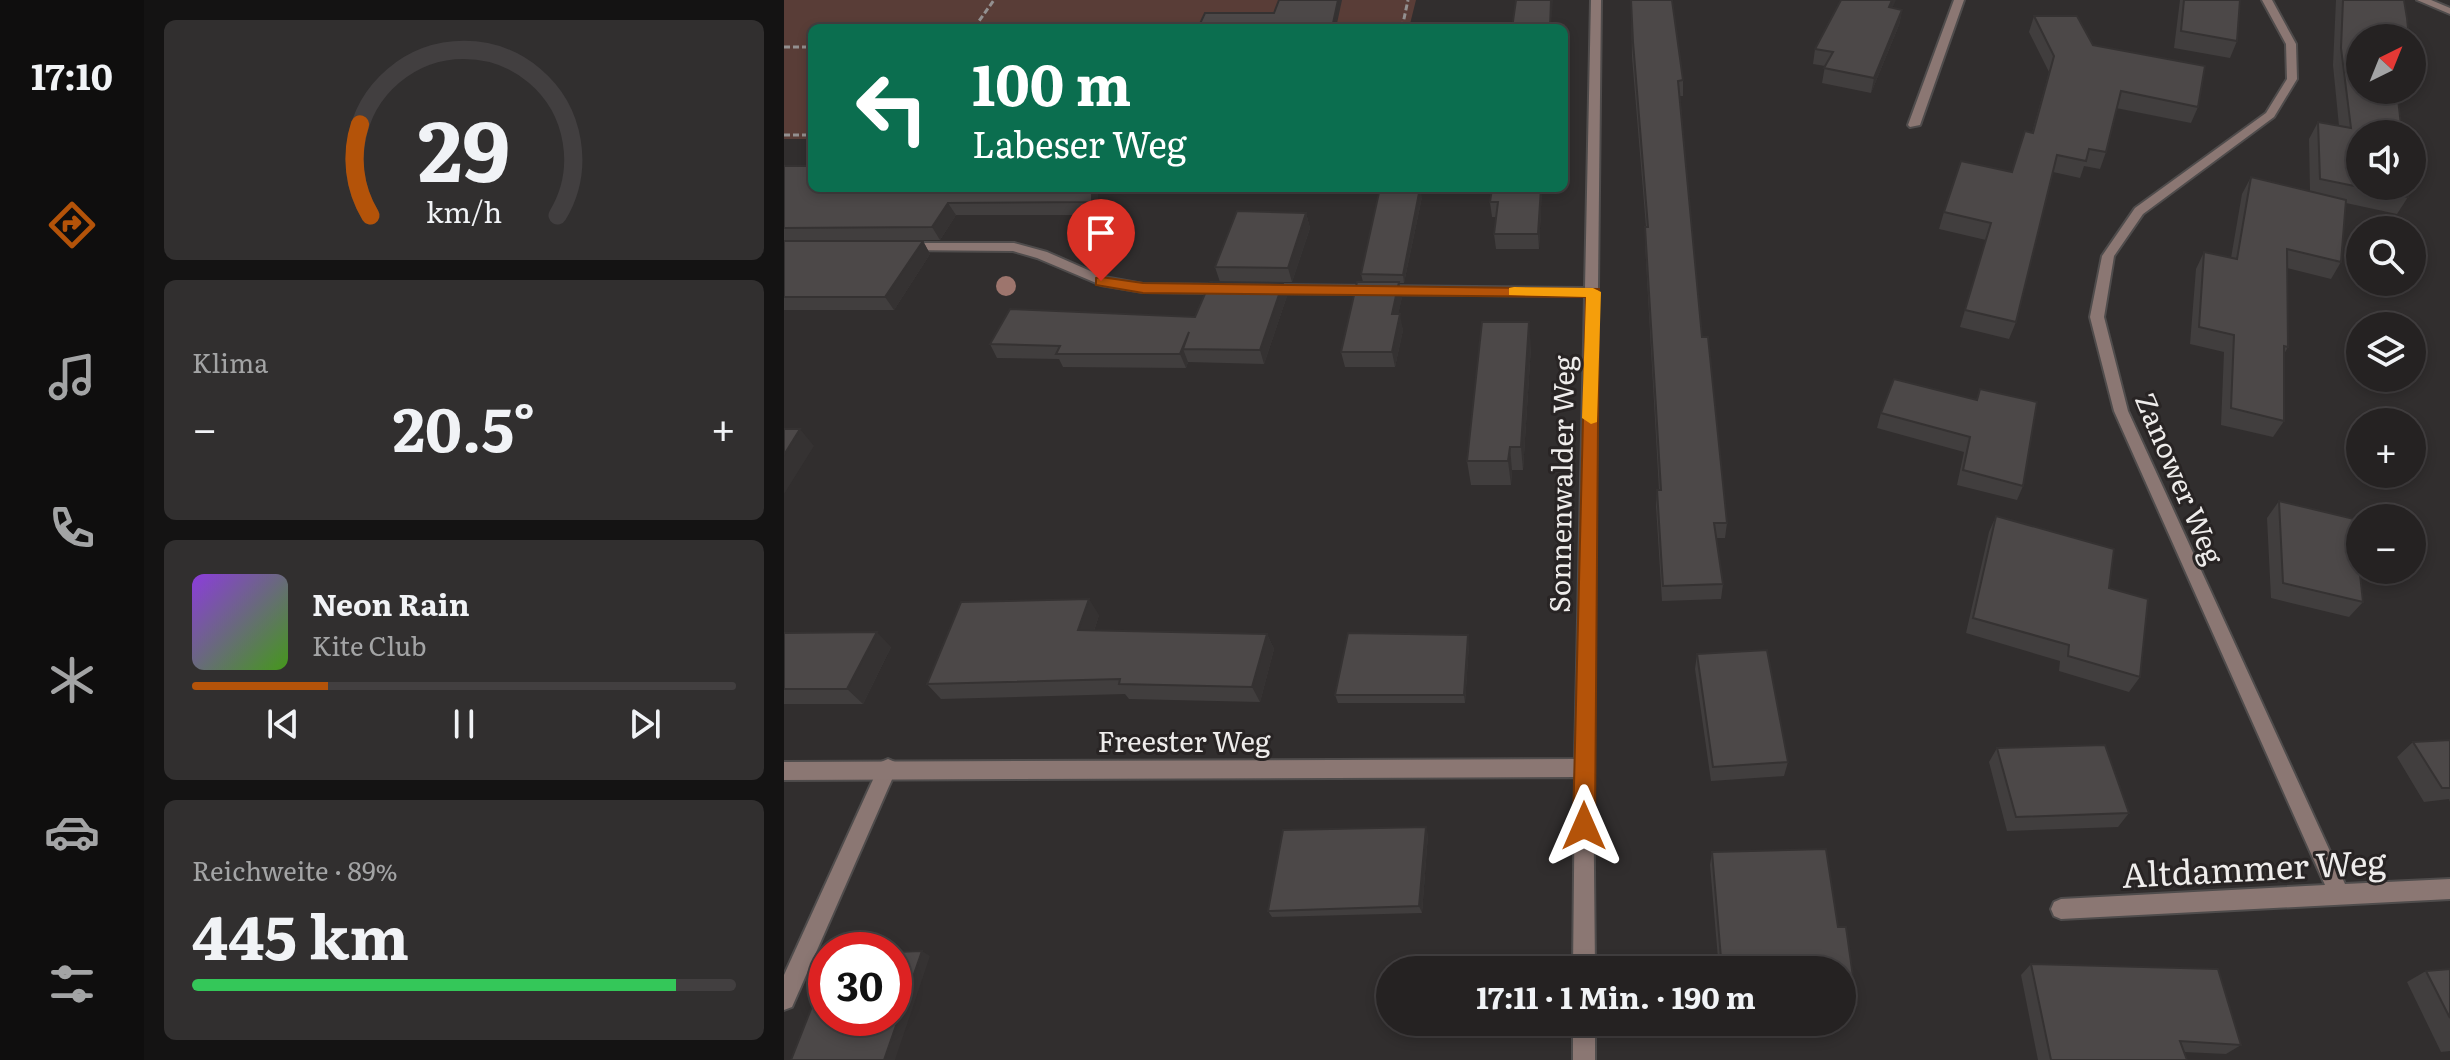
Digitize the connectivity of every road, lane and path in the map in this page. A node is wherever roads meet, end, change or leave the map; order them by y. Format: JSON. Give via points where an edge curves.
{"nodes":[{"id":1,"x":994,"y":0,"type":"edge"},
{"id":2,"x":1408,"y":0,"type":"edge"},
{"id":3,"x":1596,"y":0,"type":"edge"},
{"id":4,"x":1959,"y":0,"type":"edge"},
{"id":5,"x":2267,"y":0,"type":"edge"},
{"id":6,"x":2422,"y":0,"type":"edge"},
{"id":7,"x":2449,"y":10,"type":"edge"},
{"id":8,"x":977,"y":24,"type":"edge"},
{"id":9,"x":1403,"y":24,"type":"edge"},
{"id":10,"x":784,"y":47,"type":"edge"},
{"id":11,"x":808,"y":47,"type":"edge"},
{"id":12,"x":1914,"y":125,"type":"dead end"},
{"id":13,"x":784,"y":135,"type":"edge"},
{"id":14,"x":808,"y":135,"type":"edge"},
{"id":15,"x":891,"y":247,"type":"edge"},
{"id":16,"x":1236,"y":289,"type":"edge"},
{"id":17,"x":1252,"y":289,"type":"edge"},
{"id":18,"x":1593,"y":292,"type":"junction"},
{"id":19,"x":888,"y":768,"type":"junction"},
{"id":20,"x":1584,"y":768,"type":"junction"},
{"id":21,"x":784,"y":771,"type":"edge"},
{"id":22,"x":2450,"y":889,"type":"edge"},
{"id":23,"x":2339,"y":893,"type":"junction"},
{"id":24,"x":2061,"y":909,"type":"dead end"},
{"id":25,"x":1584,"y":956,"type":"edge"},
{"id":26,"x":784,"y":999,"type":"edge"},
{"id":27,"x":1584,"y":1036,"type":"edge"},
{"id":28,"x":1584,"y":1060,"type":"edge"}],
"edges":[{"from":1,"to":8,"type":"path"},
{"from":2,"to":9,"type":"path"},
{"from":3,"to":18,"type":"street","name":"Sonnenwalder Weg"},
{"from":4,"to":12,"type":"street"},
{"from":5,"to":23,"type":"street","name":"Zanower Weg","via":[[2291,44],[2292,79],[2270,115],[2139,211],[2108,256],[2097,317],[2121,411]]},
{"from":6,"to":7,"type":"street"},
{"from":10,"to":11,"type":"path"},
{"from":13,"to":14,"type":"path"},
{"from":15,"to":16,"type":"street","via":[[1014,247],[1101,281],[1143,288]]},
{"from":17,"to":18,"type":"street"},
{"from":18,"to":20,"type":"street","name":"Sonnenwalder Weg"},
{"from":19,"to":20,"type":"street","name":"Freester Weg"},
{"from":19,"to":21,"type":"street","name":"Freester Weg"},
{"from":19,"to":26,"type":"street"},
{"from":20,"to":25,"type":"street","name":"Sonnenwalder Weg"},
{"from":22,"to":23,"type":"street","name":"Altdammer Weg"},
{"from":23,"to":24,"type":"street","name":"Altdammer Weg"},
{"from":27,"to":28,"type":"street"}]}
